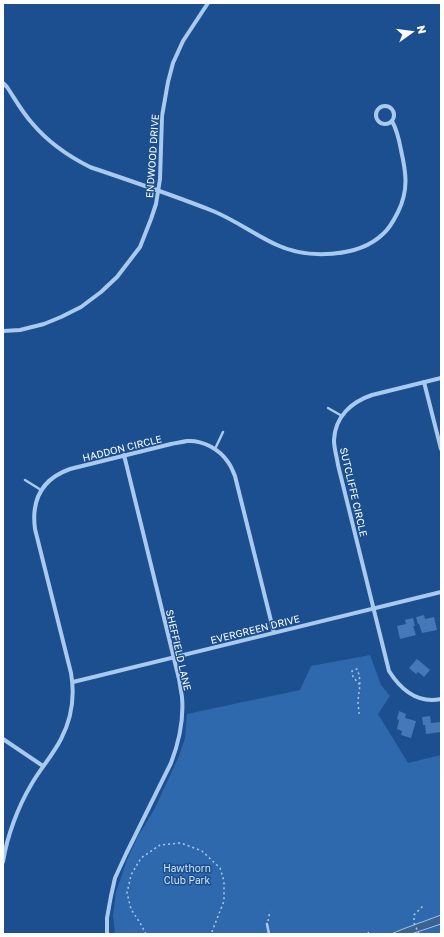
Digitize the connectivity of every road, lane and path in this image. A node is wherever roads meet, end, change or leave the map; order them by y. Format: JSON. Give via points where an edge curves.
{"nodes":[{"id":1,"x":208,"y":3,"type":"edge"},
{"id":2,"x":3,"y":83,"type":"edge"},
{"id":3,"x":392,"y":121,"type":"junction"},
{"id":4,"x":158,"y":191,"type":"junction"},
{"id":5,"x":3,"y":331,"type":"edge"},
{"id":6,"x":441,"y":378,"type":"edge"},
{"id":7,"x":424,"y":382,"type":"junction"},
{"id":8,"x":328,"y":408,"type":"dead end"},
{"id":9,"x":342,"y":416,"type":"junction"},
{"id":10,"x":223,"y":432,"type":"dead end"},
{"id":11,"x":215,"y":448,"type":"junction"},
{"id":12,"x":441,"y":449,"type":"edge"},
{"id":13,"x":124,"y":456,"type":"junction"},
{"id":14,"x":25,"y":480,"type":"dead end"},
{"id":15,"x":41,"y":490,"type":"junction"},
{"id":16,"x":441,"y":592,"type":"edge"},
{"id":17,"x":374,"y":609,"type":"junction"},
{"id":18,"x":274,"y":633,"type":"junction"},
{"id":19,"x":173,"y":658,"type":"junction"},
{"id":20,"x":73,"y":682,"type":"junction"},
{"id":21,"x":360,"y":685,"type":"junction"},
{"id":22,"x":441,"y":699,"type":"edge"},
{"id":23,"x":359,"y":714,"type":"dead end"},
{"id":24,"x":3,"y":739,"type":"edge"},
{"id":25,"x":43,"y":766,"type":"junction"},
{"id":26,"x":3,"y":862,"type":"edge"},
{"id":27,"x":423,"y":906,"type":"dead end"},
{"id":28,"x":270,"y":911,"type":"dead end"},
{"id":29,"x":267,"y":924,"type":"joint"},
{"id":30,"x":107,"y":934,"type":"edge"},
{"id":31,"x":146,"y":934,"type":"edge"},
{"id":32,"x":212,"y":934,"type":"edge"},
{"id":33,"x":269,"y":934,"type":"edge"},
{"id":34,"x":419,"y":934,"type":"edge"}],
"edges":[{"from":1,"to":4,"type":"street","name":"ENDWOOD DRIVE","via":[[183,41],[173,63],[162,116]]},
{"from":2,"to":4,"type":"street","via":[[31,122],[55,145],[90,167]]},
{"from":3,"to":3,"type":"street","via":[[392,109],[380,107],[375,115],[379,122],[387,124]]},
{"from":3,"to":4,"type":"street","via":[[397,130],[406,172],[404,198],[383,234],[374,241],[350,251],[321,254],[290,250],[222,215]]},
{"from":4,"to":5,"type":"street","name":"ENDWOOD DRIVE","via":[[156,204],[140,247],[117,277],[101,292],[81,307],[44,324]]},
{"from":6,"to":7,"type":"street","name":"SUTCLIFFE CIRCLE"},
{"from":7,"to":9,"type":"street","name":"SUTCLIFFE CIRCLE","via":[[363,398]]},
{"from":7,"to":12,"type":"street"},
{"from":8,"to":9,"type":"lane"},
{"from":9,"to":17,"type":"street","name":"SUTCLIFFE CIRCLE","via":[[336,431],[335,447]]},
{"from":10,"to":11,"type":"lane"},
{"from":11,"to":13,"type":"street","name":"HADDON CIRCLE","via":[[188,441]]},
{"from":11,"to":18,"type":"street","name":"HADDON CIRCLE","via":[[228,460],[235,476]]},
{"from":13,"to":15,"type":"street","name":"HADDON CIRCLE","via":[[61,472],[51,478]]},
{"from":13,"to":19,"type":"street","name":"SHEFFIELD LANE"},
{"from":14,"to":15,"type":"lane"},
{"from":15,"to":20,"type":"street","name":"HADDON CIRCLE","via":[[34,508],[35,529]]},
{"from":16,"to":17,"type":"street","name":"EVERGREEN DRIVE"},
{"from":17,"to":18,"type":"street","name":"EVERGREEN DRIVE"},
{"from":17,"to":22,"type":"street","name":"SUTCLIFFE CIRCLE","via":[[389,671],[396,681],[416,697]]},
{"from":18,"to":19,"type":"street","name":"EVERGREEN DRIVE"},
{"from":19,"to":20,"type":"street","name":"EVERGREEN DRIVE"},
{"from":19,"to":30,"type":"street","name":"SHEFFIELD LANE","via":[[182,698],[177,747],[116,878],[110,896]]},
{"from":20,"to":25,"type":"street","name":"HADDON CIRCLE","via":[[68,722],[61,739]]},
{"from":21,"to":21,"type":"path","via":[[360,676],[357,669],[352,671],[353,677]]},
{"from":21,"to":23,"type":"path"},
{"from":24,"to":25,"type":"street"},
{"from":25,"to":26,"type":"street","name":"HADDON CIRCLE","via":[[16,817]]},
{"from":27,"to":34,"type":"path","via":[[414,915],[414,923]]},
{"from":28,"to":29,"type":"path"},
{"from":29,"to":33,"type":"lane"},
{"from":31,"to":32,"type":"path","via":[[129,904],[127,893],[131,874],[141,858],[160,845],[181,843],[202,851],[220,868],[224,881],[224,901]]}]}
